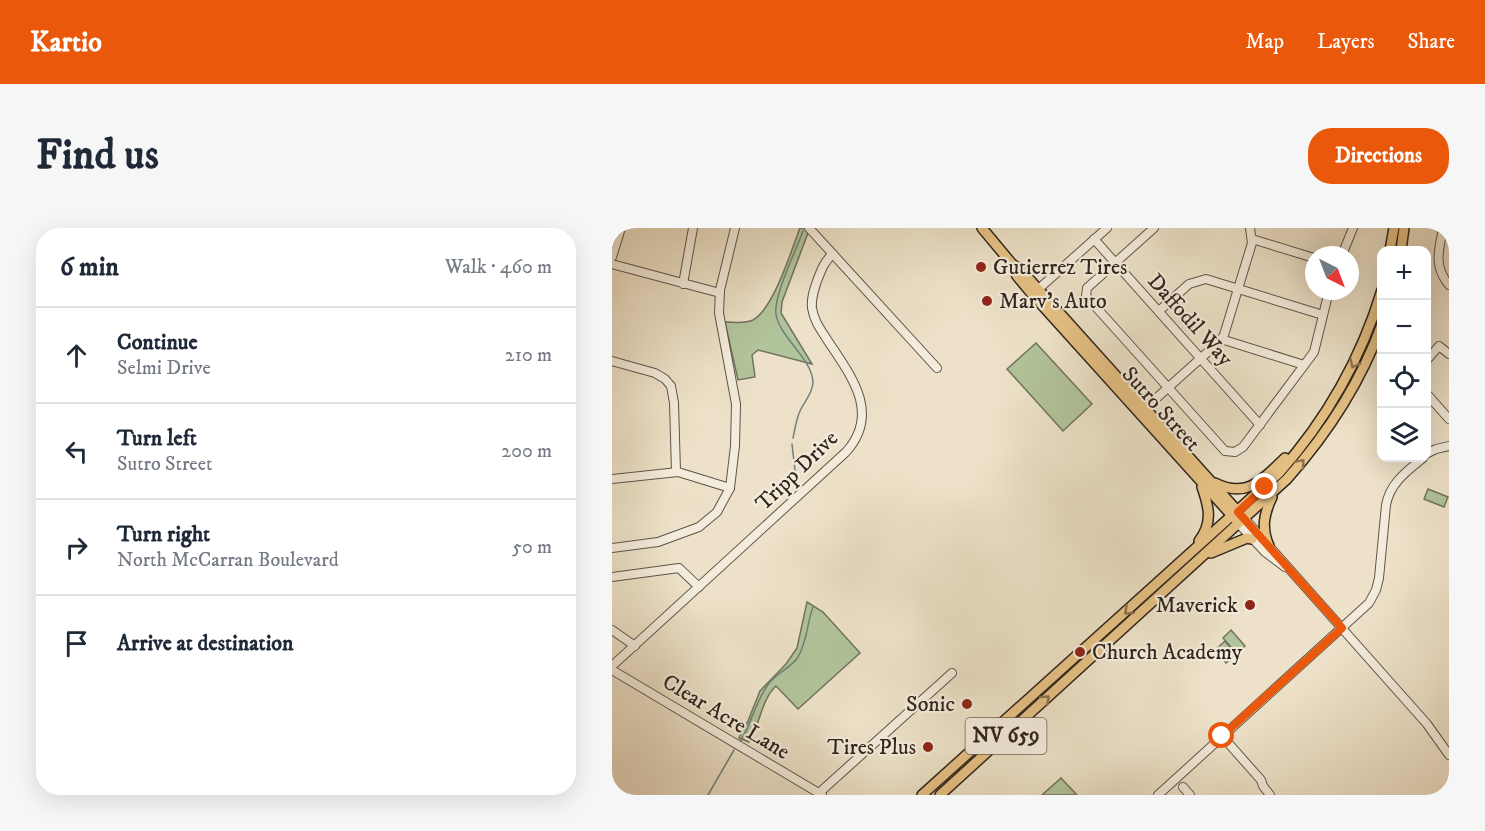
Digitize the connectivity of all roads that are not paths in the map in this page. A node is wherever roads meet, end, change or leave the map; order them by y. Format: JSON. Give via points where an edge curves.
{"nodes":[{"id":1,"x":621,"y":228,"type":"edge"},
{"id":2,"x":693,"y":228,"type":"edge"},
{"id":3,"x":735,"y":228,"type":"edge"},
{"id":4,"x":809,"y":228,"type":"edge"},
{"id":5,"x":982,"y":228,"type":"edge"},
{"id":6,"x":1107,"y":228,"type":"edge"},
{"id":7,"x":1154,"y":228,"type":"edge"},
{"id":8,"x":1250,"y":228,"type":"edge"},
{"id":9,"x":1353,"y":228,"type":"edge"},
{"id":10,"x":1394,"y":228,"type":"edge"},
{"id":11,"x":1404,"y":228,"type":"edge"},
{"id":12,"x":1446,"y":228,"type":"edge"},
{"id":13,"x":1252,"y":238,"type":"junction"},
{"id":14,"x":1094,"y":239,"type":"junction"},
{"id":15,"x":1346,"y":246,"type":"edge"},
{"id":16,"x":1391,"y":246,"type":"edge"},
{"id":17,"x":1402,"y":246,"type":"edge"},
{"id":18,"x":833,"y":254,"type":"junction"},
{"id":19,"x":1305,"y":255,"type":"edge"},
{"id":20,"x":612,"y":257,"type":"edge"},
{"id":21,"x":1115,"y":263,"type":"junction"},
{"id":22,"x":612,"y":264,"type":"edge"},
{"id":23,"x":683,"y":284,"type":"junction"},
{"id":24,"x":1449,"y":285,"type":"edge"},
{"id":25,"x":1238,"y":289,"type":"junction"},
{"id":26,"x":1035,"y":292,"type":"junction"},
{"id":27,"x":720,"y":293,"type":"junction"},
{"id":28,"x":1327,"y":300,"type":"edge"},
{"id":29,"x":1378,"y":300,"type":"edge"},
{"id":30,"x":1159,"y":311,"type":"junction"},
{"id":31,"x":1323,"y":315,"type":"junction"},
{"id":32,"x":1377,"y":336,"type":"edge"},
{"id":33,"x":1221,"y":339,"type":"junction"},
{"id":34,"x":1449,"y":354,"type":"edge"},
{"id":35,"x":1431,"y":355,"type":"edge"},
{"id":36,"x":1201,"y":359,"type":"junction"},
{"id":37,"x":612,"y":361,"type":"edge"},
{"id":38,"x":1304,"y":365,"type":"junction"},
{"id":39,"x":937,"y":368,"type":"dead end"},
{"id":40,"x":1168,"y":388,"type":"junction"},
{"id":41,"x":1431,"y":398,"type":"edge"},
{"id":42,"x":1142,"y":411,"type":"junction"},
{"id":43,"x":1449,"y":418,"type":"edge"},
{"id":44,"x":1260,"y":425,"type":"junction"},
{"id":45,"x":1311,"y":434,"type":"junction"},
{"id":46,"x":1449,"y":446,"type":"edge"},
{"id":47,"x":1431,"y":452,"type":"edge"},
{"id":48,"x":1419,"y":462,"type":"edge"},
{"id":49,"x":676,"y":472,"type":"junction"},
{"id":50,"x":612,"y":479,"type":"edge"},
{"id":51,"x":1206,"y":482,"type":"junction"},
{"id":52,"x":730,"y":488,"type":"junction"},
{"id":53,"x":1277,"y":489,"type":"junction"},
{"id":54,"x":1239,"y":518,"type":"junction"},
{"id":55,"x":1252,"y":539,"type":"junction"},
{"id":56,"x":1269,"y":546,"type":"junction"},
{"id":57,"x":612,"y":548,"type":"edge"},
{"id":58,"x":1187,"y":558,"type":"junction"},
{"id":59,"x":1201,"y":558,"type":"junction"},
{"id":60,"x":1292,"y":570,"type":"junction"},
{"id":61,"x":612,"y":577,"type":"edge"},
{"id":62,"x":699,"y":587,"type":"junction"},
{"id":63,"x":1342,"y":628,"type":"junction"},
{"id":64,"x":612,"y":630,"type":"edge"},
{"id":65,"x":635,"y":646,"type":"junction"},
{"id":66,"x":612,"y":668,"type":"edge"},
{"id":67,"x":952,"y":673,"type":"dead end"},
{"id":68,"x":1222,"y":736,"type":"junction"},
{"id":69,"x":1449,"y":755,"type":"edge"},
{"id":70,"x":1183,"y":787,"type":"dead end"},
{"id":71,"x":1264,"y":788,"type":"junction"},
{"id":72,"x":1164,"y":793,"type":"edge"},
{"id":73,"x":820,"y":794,"type":"edge"},
{"id":74,"x":922,"y":795,"type":"edge"},
{"id":75,"x":940,"y":795,"type":"edge"},
{"id":76,"x":1190,"y":795,"type":"edge"},
{"id":77,"x":1255,"y":795,"type":"edge"},
{"id":78,"x":1270,"y":795,"type":"edge"}],
"edges":[{"from":1,"to":20,"type":"street"},
{"from":2,"to":23,"type":"street"},
{"from":3,"to":27,"type":"street"},
{"from":4,"to":18,"type":"street"},
{"from":5,"to":26,"type":"main road","name":"Sutro Street","via":[[1012,264],[1017,276]]},
{"from":6,"to":14,"type":"street"},
{"from":7,"to":21,"type":"street"},
{"from":8,"to":13,"type":"street"},
{"from":9,"to":15,"type":"street"},
{"from":10,"to":16,"type":"main road"},
{"from":11,"to":17,"type":"main road"},
{"from":12,"to":24,"type":"street","via":[[1438,267]]},
{"from":13,"to":19,"type":"street"},
{"from":13,"to":25,"type":"street"},
{"from":14,"to":21,"type":"street","name":"Daffodil Way"},
{"from":14,"to":26,"type":"street"},
{"from":18,"to":39,"type":"street"},
{"from":18,"to":62,"type":"street","name":"Tripp Drive","via":[[823,264],[812,306],[819,326],[861,397],[857,436],[840,458]]},
{"from":21,"to":30,"type":"street","name":"Daffodil Way"},
{"from":21,"to":40,"type":"street","via":[[1085,293]]},
{"from":22,"to":23,"type":"street"},
{"from":23,"to":27,"type":"street"},
{"from":25,"to":30,"type":"street","via":[[1200,280],[1189,284]]},
{"from":25,"to":31,"type":"street"},
{"from":25,"to":33,"type":"street"},
{"from":26,"to":42,"type":"main road","name":"Sutro Street"},
{"from":27,"to":52,"type":"street","via":[[719,322],[736,404]]},
{"from":28,"to":31,"type":"street"},
{"from":29,"to":45,"type":"main road","number":"NV 659","one_way":true,"via":[[1357,358]]},
{"from":30,"to":36,"type":"street","name":"Daffodil Way"},
{"from":31,"to":38,"type":"street","via":[[1316,347]]},
{"from":53,"to":32,"type":"main road","number":"NV 659","one_way":true,"via":[[1335,419]]},
{"from":33,"to":36,"type":"street"},
{"from":33,"to":38,"type":"street"},
{"from":34,"to":35,"type":"street","via":[[1439,346]]},
{"from":36,"to":40,"type":"street"},
{"from":36,"to":44,"type":"street","name":"Daffodil Way"},
{"from":37,"to":49,"type":"street","via":[[655,373],[671,386]]},
{"from":38,"to":44,"type":"street"},
{"from":40,"to":42,"type":"street"},
{"from":40,"to":44,"type":"street","via":[[1221,448],[1233,452],[1243,447]]},
{"from":41,"to":43,"type":"street"},
{"from":42,"to":51,"type":"main road","name":"Sutro Street"},
{"from":45,"to":51,"type":"main road","via":[[1249,487],[1233,490]]},
{"from":45,"to":54,"type":"main road","number":"NV 659"},
{"from":46,"to":47,"type":"street"},
{"from":48,"to":63,"type":"street","via":[[1391,489],[1376,590],[1365,607]]},
{"from":49,"to":50,"type":"street"},
{"from":49,"to":52,"type":"street"},
{"from":51,"to":54,"type":"main road","name":"Sutro Street"},
{"from":51,"to":58,"type":"main road","via":[[1209,521],[1204,536]]},
{"from":52,"to":57,"type":"street","via":[[717,512],[699,527],[658,542]]},
{"from":53,"to":54,"type":"main road","number":"NV 659"},
{"from":53,"to":56,"type":"main road","via":[[1264,514]]},
{"from":54,"to":55,"type":"street","name":"Sutro Street"},
{"from":54,"to":56,"type":"street","name":"Sutro Street"},
{"from":54,"to":58,"type":"main road","number":"NV 659"},
{"from":54,"to":59,"type":"main road","number":"NV 659"},
{"from":55,"to":59,"type":"main road"},
{"from":55,"to":60,"type":"street","name":"Sutro Street","via":[[1269,556]]},
{"from":56,"to":60,"type":"street","name":"Sutro Street"},
{"from":58,"to":74,"type":"main road","number":"NV 659","one_way":true},
{"from":75,"to":59,"type":"main road","number":"NV 659","one_way":true},
{"from":60,"to":63,"type":"street","name":"Sutro Street"},
{"from":61,"to":62,"type":"street","via":[[679,568]]},
{"from":62,"to":65,"type":"street","name":"Tripp Drive"},
{"from":63,"to":68,"type":"street"},
{"from":63,"to":69,"type":"street","name":"Sutro Street"},
{"from":64,"to":65,"type":"street"},
{"from":65,"to":66,"type":"street","name":"Tripp Drive"},
{"from":66,"to":73,"type":"street","name":"Clear Acre Lane"},
{"from":67,"to":73,"type":"street"},
{"from":68,"to":71,"type":"street"},
{"from":68,"to":72,"type":"street"},
{"from":70,"to":76,"type":"street"},
{"from":71,"to":77,"type":"street"},
{"from":71,"to":78,"type":"street"}]}
